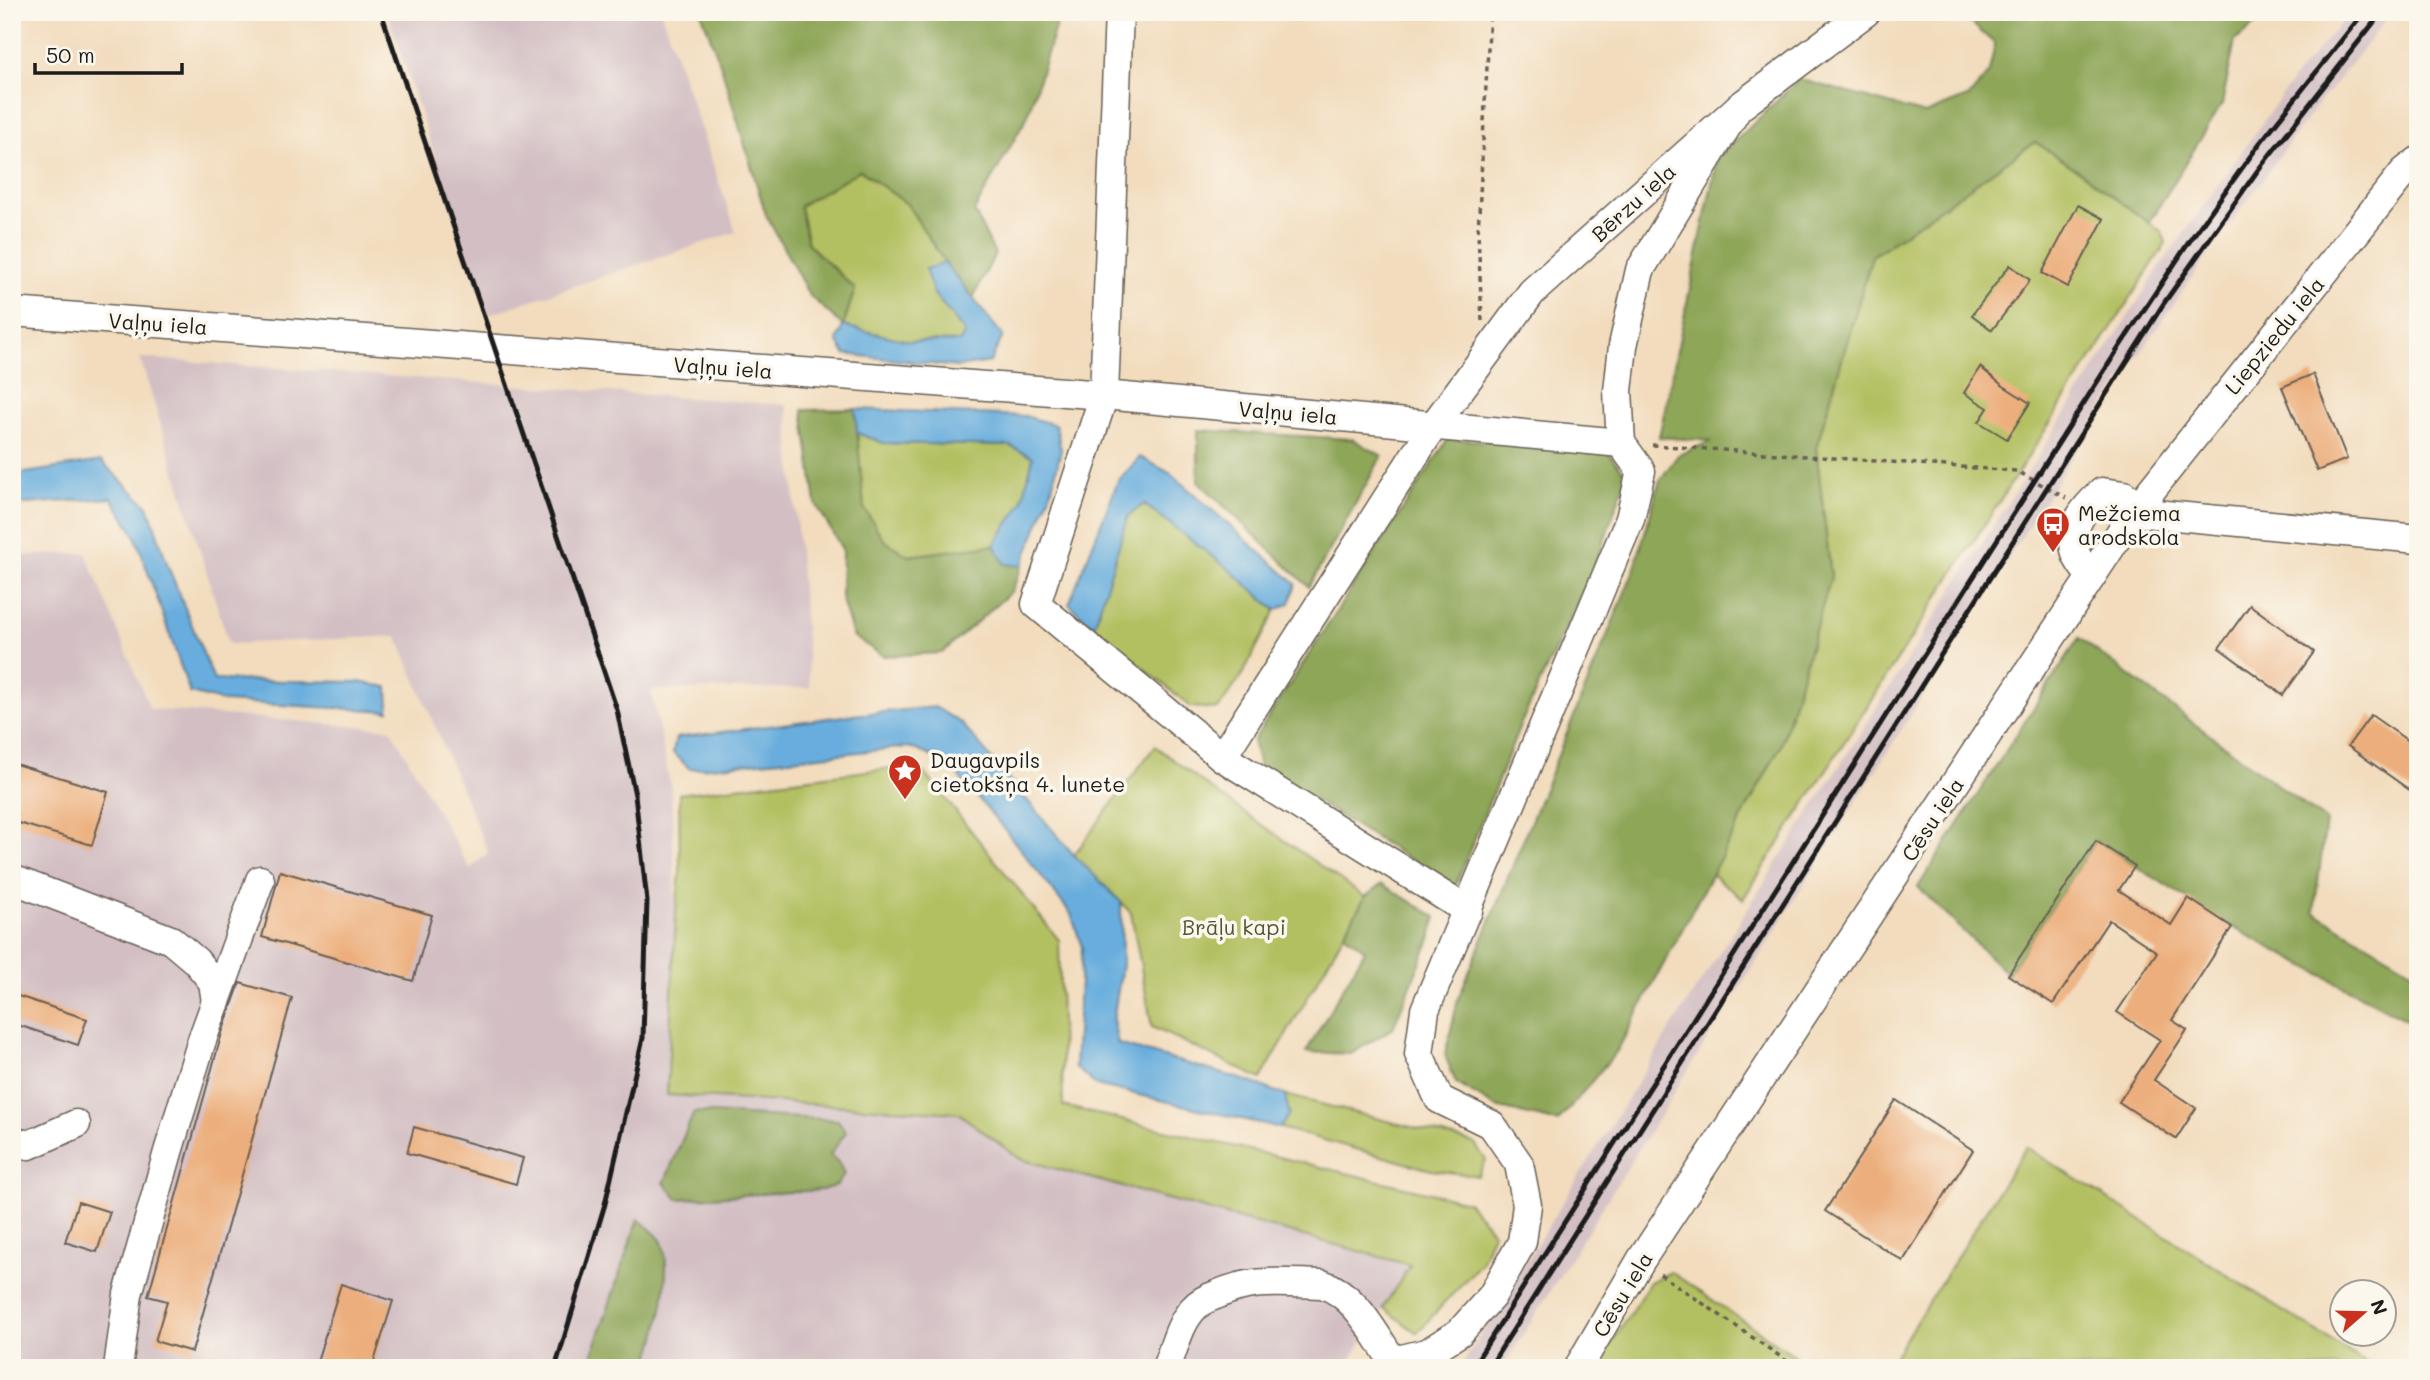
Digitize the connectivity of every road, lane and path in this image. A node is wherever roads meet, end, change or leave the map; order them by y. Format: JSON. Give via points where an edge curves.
{"nodes":[{"id":1,"x":1119,"y":12,"type":"edge"},
{"id":2,"x":1490,"y":12,"type":"edge"},
{"id":3,"x":1866,"y":12,"type":"edge"},
{"id":4,"x":1738,"y":107,"type":"junction"},
{"id":5,"x":2418,"y":162,"type":"edge"},
{"id":6,"x":12,"y":312,"type":"edge"},
{"id":7,"x":1484,"y":354,"type":"junction"},
{"id":8,"x":1104,"y":395,"type":"junction"},
{"id":9,"x":1434,"y":425,"type":"junction"},
{"id":10,"x":1621,"y":443,"type":"junction"},
{"id":11,"x":2083,"y":509,"type":"junction"},
{"id":12,"x":2134,"y":512,"type":"junction"},
{"id":13,"x":2418,"y":539,"type":"edge"},
{"id":14,"x":2091,"y":577,"type":"junction"},
{"id":15,"x":1222,"y":757,"type":"junction"},
{"id":16,"x":12,"y":879,"type":"edge"},
{"id":17,"x":260,"y":880,"type":"dead end"},
{"id":18,"x":1468,"y":911,"type":"junction"},
{"id":19,"x":216,"y":1002,"type":"junction"},
{"id":20,"x":76,"y":1124,"type":"dead end"},
{"id":21,"x":12,"y":1141,"type":"edge"},
{"id":22,"x":1642,"y":1261,"type":"junction"},
{"id":23,"x":1390,"y":1364,"type":"edge"},
{"id":24,"x":118,"y":1368,"type":"edge"},
{"id":25,"x":1166,"y":1368,"type":"edge"},
{"id":26,"x":1578,"y":1368,"type":"edge"},
{"id":27,"x":1797,"y":1368,"type":"edge"}],
"edges":[{"from":1,"to":8,"type":"street"},
{"from":2,"to":7,"type":"path","via":[[1478,232]]},
{"from":3,"to":4,"type":"street","name":"Bērzu iela"},
{"from":4,"to":7,"type":"street","name":"Bērzu iela","via":[[1532,292]]},
{"from":4,"to":10,"type":"street","via":[[1640,270],[1620,368]]},
{"from":5,"to":12,"type":"street","name":"Liepziedu iela","via":[[2404,173]]},
{"from":6,"to":8,"type":"street","name":"Vaļņu iela"},
{"from":7,"to":9,"type":"street","name":"Bērzu iela"},
{"from":8,"to":9,"type":"street","name":"Vaļņu iela"},
{"from":8,"to":15,"type":"street","via":[[1036,604]]},
{"from":9,"to":10,"type":"street","name":"Vaļņu iela"},
{"from":9,"to":15,"type":"street","name":"Bērzu iela"},
{"from":10,"to":11,"type":"path","via":[[2017,471]]},
{"from":10,"to":18,"type":"street","via":[[1641,471],[1630,519]]},
{"from":11,"to":12,"type":"street","via":[[2102,492],[2124,495]]},
{"from":11,"to":14,"type":"street","via":[[2075,529],[2076,555]]},
{"from":12,"to":13,"type":"street"},
{"from":12,"to":14,"type":"street","name":"Cēsu iela"},
{"from":14,"to":22,"type":"street","name":"Cēsu iela"},
{"from":15,"to":18,"type":"street"},
{"from":16,"to":19,"type":"street","via":[[171,940],[213,982]]},
{"from":17,"to":19,"type":"street"},
{"from":18,"to":23,"type":"street","via":[[1426,1010],[1419,1054],[1439,1099],[1492,1125],[1518,1164],[1527,1205],[1522,1242],[1492,1296],[1460,1332],[1427,1353]]},
{"from":19,"to":24,"type":"street","via":[[128,1294]]},
{"from":20,"to":21,"type":"street","via":[[29,1145]]},
{"from":22,"to":26,"type":"street","name":"Cēsu iela"},
{"from":22,"to":27,"type":"path"},
{"from":23,"to":25,"type":"street","via":[[1350,1299],[1321,1284],[1261,1281],[1238,1285],[1193,1308]]}]}
